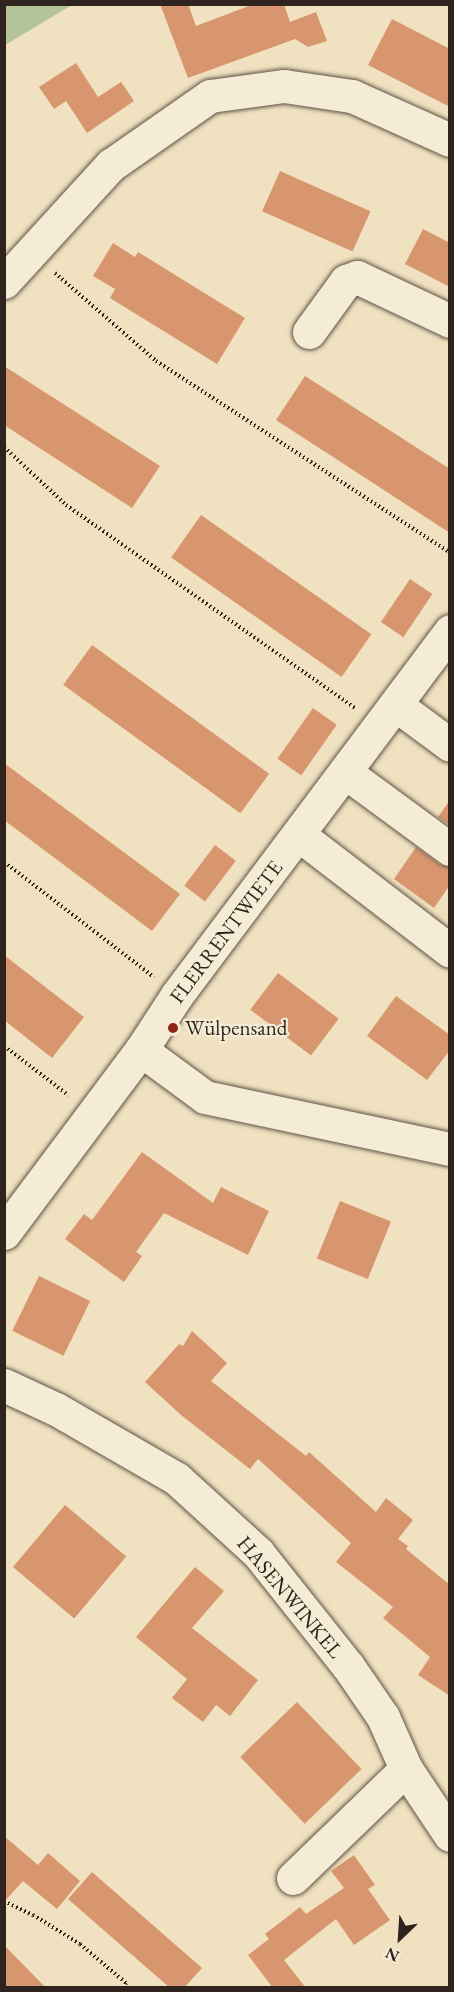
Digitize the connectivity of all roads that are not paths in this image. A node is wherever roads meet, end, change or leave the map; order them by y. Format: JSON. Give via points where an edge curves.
{"nodes":[{"id":1,"x":450,"y":140,"type":"edge"},
{"id":2,"x":4,"y":282,"type":"edge"},
{"id":3,"x":450,"y":321,"type":"edge"},
{"id":4,"x":309,"y":332,"type":"dead end"},
{"id":5,"x":448,"y":636,"type":"edge"},
{"id":6,"x":388,"y":716,"type":"junction"},
{"id":7,"x":450,"y":745,"type":"edge"},
{"id":8,"x":345,"y":772,"type":"junction"},
{"id":9,"x":299,"y":835,"type":"junction"},
{"id":10,"x":450,"y":849,"type":"edge"},
{"id":11,"x":450,"y":951,"type":"edge"},
{"id":12,"x":141,"y":1050,"type":"junction"},
{"id":13,"x":450,"y":1149,"type":"edge"},
{"id":14,"x":4,"y":1233,"type":"edge"},
{"id":15,"x":4,"y":1385,"type":"edge"},
{"id":16,"x":406,"y":1769,"type":"junction"},
{"id":17,"x":450,"y":1835,"type":"edge"},
{"id":18,"x":293,"y":1878,"type":"dead end"}],
"edges":[{"from":1,"to":2,"type":"street","via":[[352,96],[284,86],[210,96],[111,165]]},
{"from":3,"to":4,"type":"street","via":[[357,277],[346,281]]},
{"from":5,"to":6,"type":"street","name":"FLERRENTWIETE"},
{"from":6,"to":7,"type":"street"},
{"from":6,"to":8,"type":"street","name":"FLERRENTWIETE"},
{"from":8,"to":9,"type":"street","name":"FLERRENTWIETE"},
{"from":8,"to":10,"type":"street"},
{"from":9,"to":11,"type":"street"},
{"from":9,"to":12,"type":"street","name":"FLERRENTWIETE","via":[[177,995]]},
{"from":12,"to":13,"type":"street","via":[[205,1097]]},
{"from":12,"to":14,"type":"street","name":"FLERRENTWIETE"},
{"from":15,"to":16,"type":"street","name":"HASENWINKEL","via":[[56,1409],[177,1479],[258,1553],[377,1708]]},
{"from":16,"to":17,"type":"street","name":"HASENWINKEL"},
{"from":16,"to":18,"type":"street"}]}
